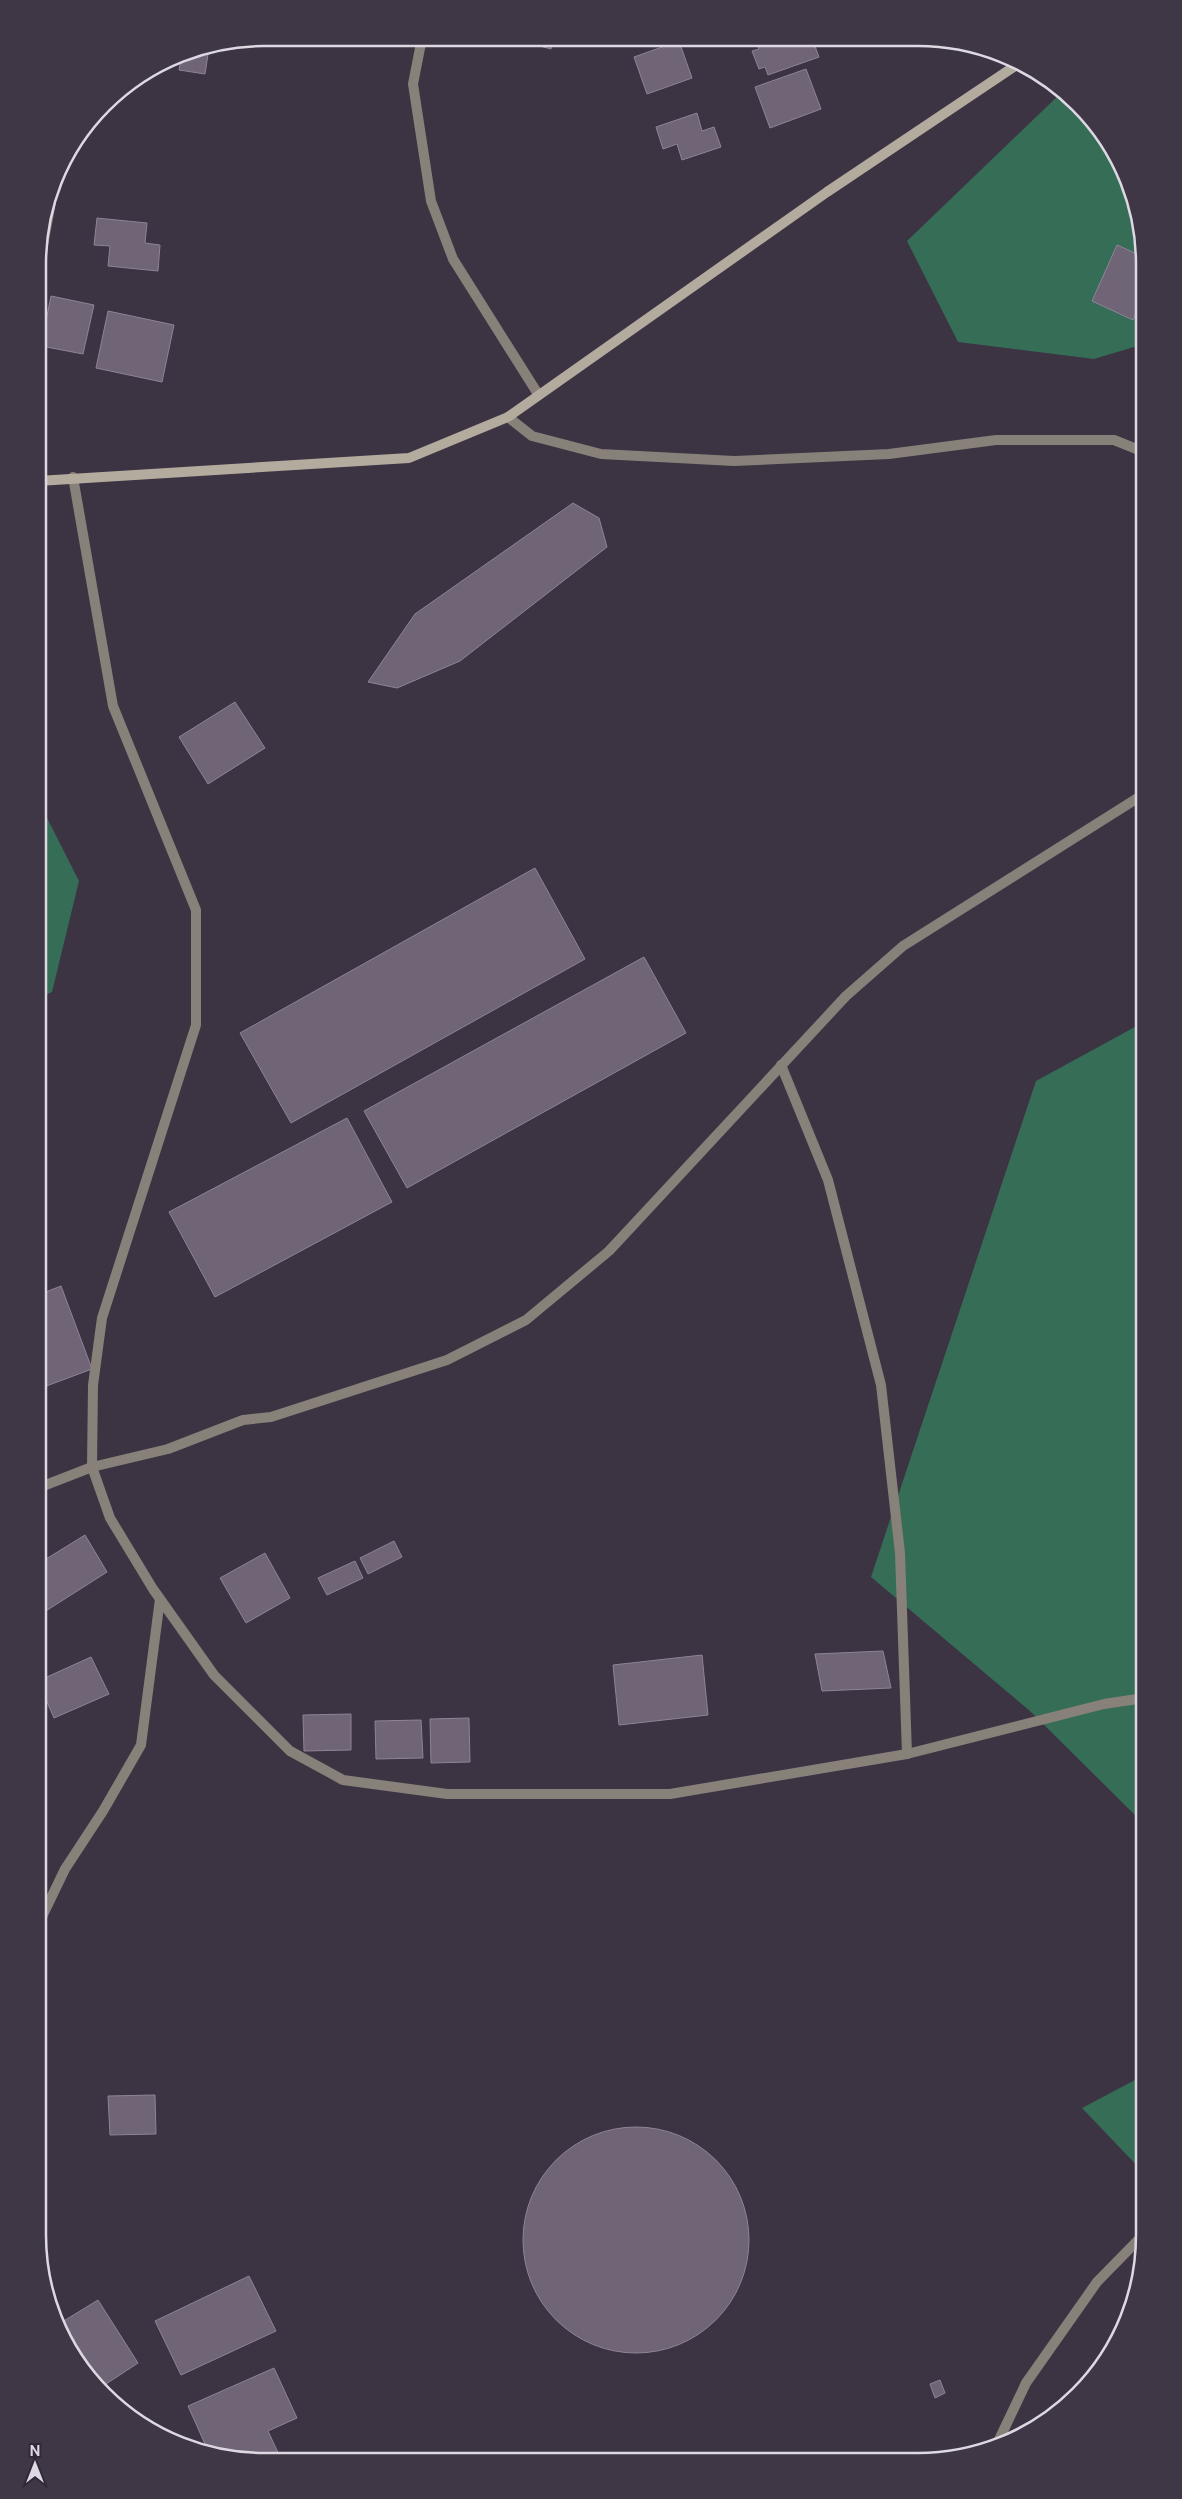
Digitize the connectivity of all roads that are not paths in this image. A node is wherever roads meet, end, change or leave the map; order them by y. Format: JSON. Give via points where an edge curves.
{"nodes":[{"id":1,"x":420,"y":46,"type":"edge"},
{"id":2,"x":1012,"y":68,"type":"edge"},
{"id":3,"x":538,"y":394,"type":"junction"},
{"id":4,"x":508,"y":417,"type":"junction"},
{"id":5,"x":1136,"y":449,"type":"edge"},
{"id":6,"x":73,"y":477,"type":"junction"},
{"id":7,"x":46,"y":480,"type":"edge"},
{"id":8,"x":1136,"y":799,"type":"edge"},
{"id":9,"x":781,"y":1065,"type":"junction"},
{"id":10,"x":92,"y":1467,"type":"junction"},
{"id":11,"x":46,"y":1485,"type":"edge"},
{"id":12,"x":160,"y":1599,"type":"junction"},
{"id":13,"x":1136,"y":1699,"type":"edge"},
{"id":14,"x":907,"y":1754,"type":"junction"},
{"id":15,"x":46,"y":1908,"type":"edge"},
{"id":16,"x":1135,"y":2243,"type":"edge"},
{"id":17,"x":1001,"y":2436,"type":"edge"}],
"edges":[{"from":1,"to":3,"type":"street","via":[[413,84],[431,201],[453,259]]},
{"from":2,"to":3,"type":"street","via":[[826,192]]},
{"from":3,"to":4,"type":"street"},
{"from":4,"to":5,"type":"street","via":[[532,436],[601,454],[734,461],[888,454],[996,440],[1114,440]]},
{"from":4,"to":6,"type":"street","via":[[409,458]]},
{"from":6,"to":7,"type":"street"},
{"from":6,"to":10,"type":"street","via":[[113,706],[196,910],[196,1025],[102,1318],[93,1385]]},
{"from":8,"to":9,"type":"street","via":[[903,946],[846,996]]},
{"from":9,"to":10,"type":"street","via":[[609,1251],[526,1320],[447,1360],[271,1417],[243,1420],[168,1449]]},
{"from":9,"to":14,"type":"street","via":[[828,1180],[881,1384],[900,1553]]},
{"from":10,"to":11,"type":"street"},
{"from":10,"to":12,"type":"street","via":[[110,1518]]},
{"from":12,"to":14,"type":"street","via":[[214,1675],[290,1751],[343,1780],[447,1794],[670,1794]]},
{"from":12,"to":15,"type":"street","via":[[140,1744],[103,1811],[65,1869]]},
{"from":13,"to":14,"type":"street","via":[[1104,1704]]},
{"from":16,"to":17,"type":"street","via":[[1097,2282],[1026,2383]]}]}
